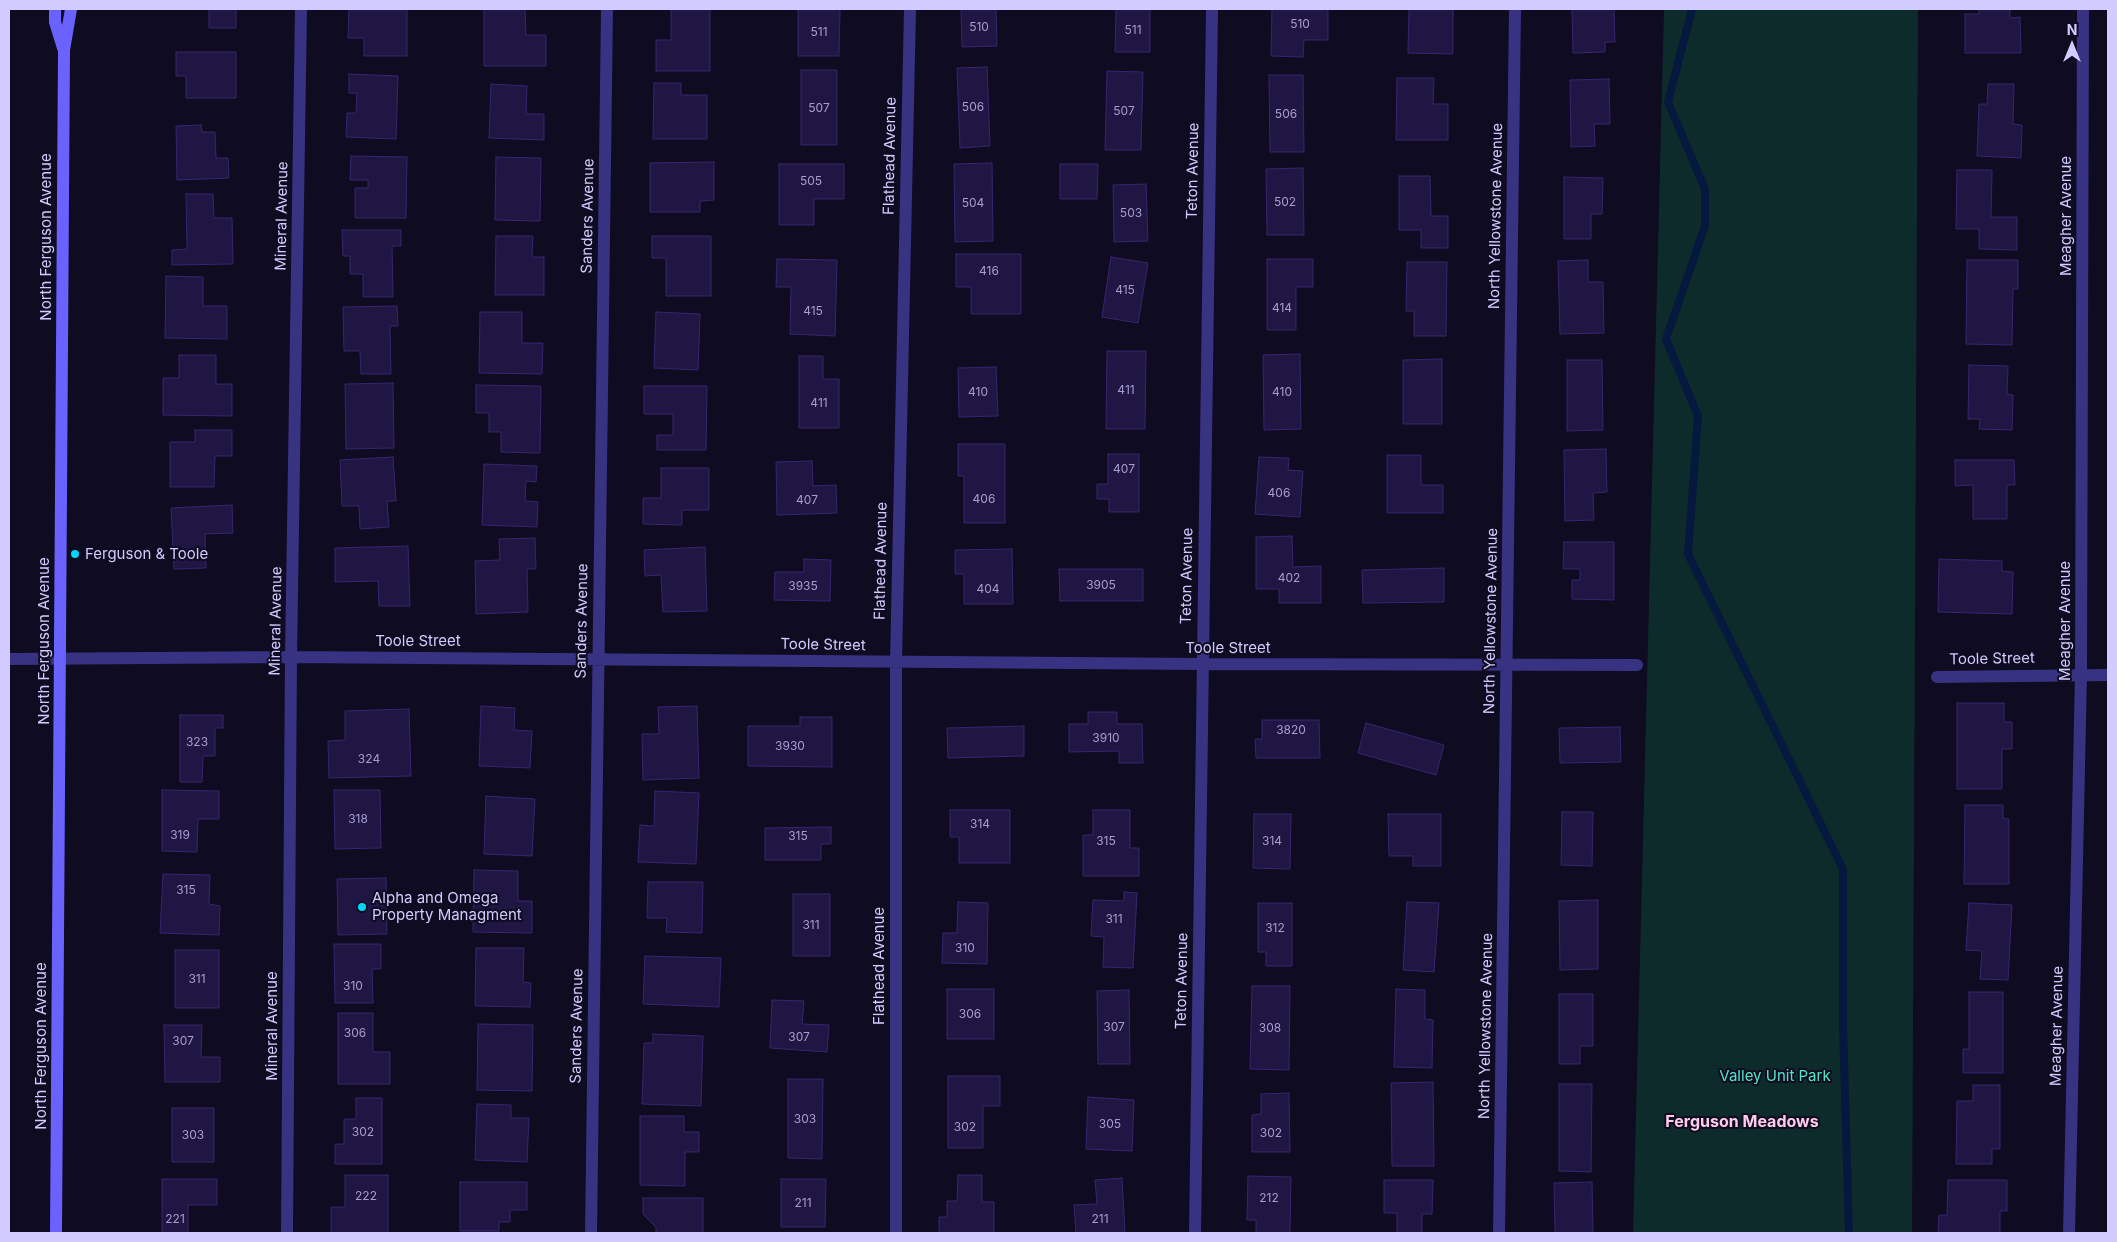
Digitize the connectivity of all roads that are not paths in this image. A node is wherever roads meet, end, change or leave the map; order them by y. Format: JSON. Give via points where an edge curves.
{"nodes":[{"id":1,"x":54,"y":9,"type":"edge"},
{"id":2,"x":71,"y":9,"type":"edge"},
{"id":3,"x":301,"y":9,"type":"edge"},
{"id":4,"x":607,"y":9,"type":"edge"},
{"id":5,"x":910,"y":9,"type":"edge"},
{"id":6,"x":1212,"y":9,"type":"edge"},
{"id":7,"x":1515,"y":9,"type":"edge"},
{"id":8,"x":2083,"y":9,"type":"edge"},
{"id":9,"x":64,"y":50,"type":"junction"},
{"id":10,"x":291,"y":657,"type":"junction"},
{"id":11,"x":60,"y":658,"type":"junction"},
{"id":12,"x":9,"y":659,"type":"edge"},
{"id":13,"x":598,"y":659,"type":"junction"},
{"id":14,"x":896,"y":662,"type":"junction"},
{"id":15,"x":1202,"y":664,"type":"junction"},
{"id":16,"x":1507,"y":664,"type":"junction"},
{"id":17,"x":1637,"y":665,"type":"dead end"},
{"id":18,"x":2081,"y":674,"type":"junction"},
{"id":19,"x":2108,"y":675,"type":"edge"},
{"id":20,"x":1937,"y":677,"type":"dead end"},
{"id":21,"x":56,"y":1233,"type":"edge"},
{"id":22,"x":287,"y":1233,"type":"edge"},
{"id":23,"x":591,"y":1233,"type":"edge"},
{"id":24,"x":896,"y":1233,"type":"edge"},
{"id":25,"x":1195,"y":1233,"type":"edge"},
{"id":26,"x":1499,"y":1233,"type":"edge"},
{"id":27,"x":2069,"y":1233,"type":"edge"}],
"edges":[{"from":1,"to":9,"type":"street","name":"North Ferguson Avenue"},
{"from":2,"to":9,"type":"street","name":"North Ferguson Avenue"},
{"from":3,"to":10,"type":"street","name":"Mineral Avenue"},
{"from":4,"to":13,"type":"street","name":"Sanders Avenue"},
{"from":5,"to":14,"type":"street","name":"Flathead Avenue"},
{"from":6,"to":15,"type":"street","name":"Teton Avenue"},
{"from":7,"to":16,"type":"street","name":"North Yellowstone Avenue"},
{"from":8,"to":18,"type":"street","name":"Meagher Avenue"},
{"from":9,"to":11,"type":"street","name":"North Ferguson Avenue"},
{"from":10,"to":11,"type":"street","name":"Toole Street"},
{"from":10,"to":13,"type":"street","name":"Toole Street"},
{"from":10,"to":22,"type":"street","name":"Mineral Avenue"},
{"from":11,"to":12,"type":"street","name":"Toole Street"},
{"from":11,"to":21,"type":"street","name":"North Ferguson Avenue"},
{"from":13,"to":14,"type":"street","name":"Toole Street"},
{"from":13,"to":23,"type":"street","name":"Sanders Avenue"},
{"from":14,"to":15,"type":"street","name":"Toole Street"},
{"from":14,"to":24,"type":"street","name":"Flathead Avenue"},
{"from":15,"to":16,"type":"street","name":"Toole Street"},
{"from":15,"to":25,"type":"street","name":"Teton Avenue"},
{"from":16,"to":17,"type":"street","name":"Toole Street"},
{"from":16,"to":26,"type":"street","name":"North Yellowstone Avenue"},
{"from":18,"to":19,"type":"street","name":"Toole Street"},
{"from":18,"to":20,"type":"street","name":"Toole Street"},
{"from":18,"to":27,"type":"street","name":"Meagher Avenue"}]}
